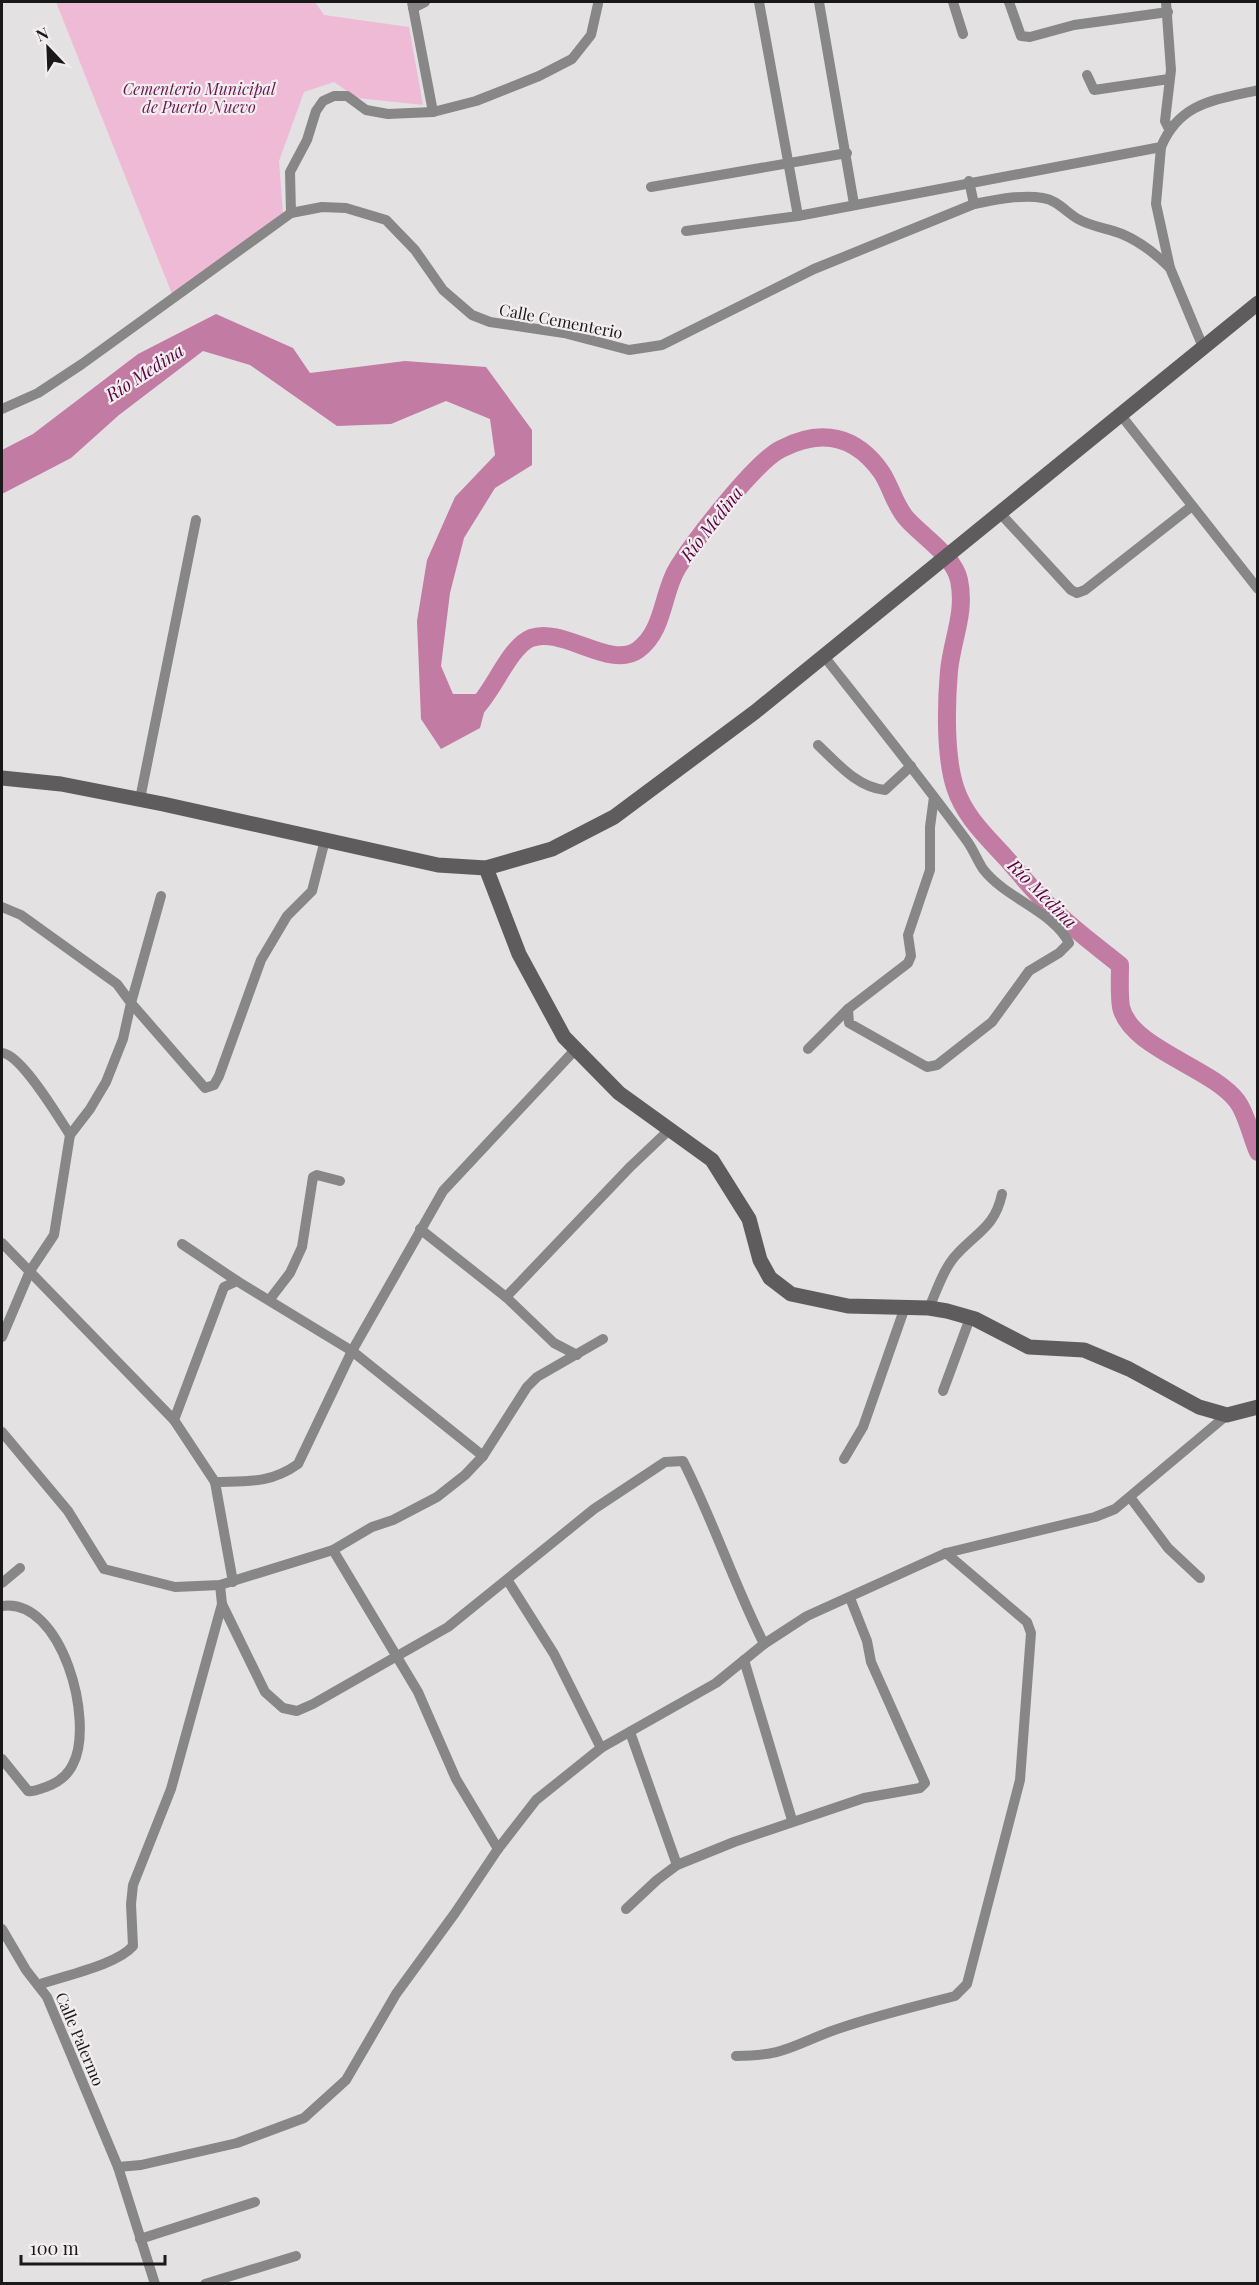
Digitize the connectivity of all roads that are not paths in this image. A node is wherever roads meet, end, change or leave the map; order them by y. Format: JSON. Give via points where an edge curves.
{"nodes":[{"id":1,"x":425,"y":2,"type":"edge"},
{"id":2,"x":759,"y":2,"type":"edge"},
{"id":3,"x":819,"y":2,"type":"edge"},
{"id":4,"x":953,"y":2,"type":"edge"},
{"id":5,"x":1009,"y":2,"type":"edge"},
{"id":6,"x":598,"y":4,"type":"dead end"},
{"id":7,"x":413,"y":5,"type":"edge"},
{"id":8,"x":1167,"y":7,"type":"edge"},
{"id":9,"x":963,"y":34,"type":"dead end"},
{"id":10,"x":1087,"y":75,"type":"dead end"},
{"id":11,"x":1169,"y":79,"type":"junction"},
{"id":12,"x":1257,"y":90,"type":"edge"},
{"id":13,"x":433,"y":112,"type":"junction"},
{"id":14,"x":1169,"y":129,"type":"junction"},
{"id":15,"x":1161,"y":147,"type":"junction"},
{"id":16,"x":847,"y":153,"type":"junction"},
{"id":17,"x":789,"y":164,"type":"junction"},
{"id":18,"x":969,"y":181,"type":"junction"},
{"id":19,"x":651,"y":187,"type":"dead end"},
{"id":20,"x":855,"y":204,"type":"junction"},
{"id":21,"x":974,"y":204,"type":"junction"},
{"id":22,"x":291,"y":213,"type":"junction"},
{"id":23,"x":798,"y":216,"type":"junction"},
{"id":24,"x":686,"y":231,"type":"dead end"},
{"id":25,"x":1170,"y":268,"type":"junction"},
{"id":26,"x":1257,"y":303,"type":"edge"},
{"id":27,"x":1203,"y":346,"type":"junction"},
{"id":28,"x":2,"y":409,"type":"edge"},
{"id":29,"x":1120,"y":414,"type":"junction"},
{"id":30,"x":1192,"y":506,"type":"junction"},
{"id":31,"x":999,"y":512,"type":"junction"},
{"id":32,"x":196,"y":520,"type":"dead end"},
{"id":33,"x":1257,"y":589,"type":"edge"},
{"id":34,"x":823,"y":655,"type":"junction"},
{"id":35,"x":818,"y":745,"type":"dead end"},
{"id":36,"x":910,"y":766,"type":"junction"},
{"id":37,"x":2,"y":778,"type":"edge"},
{"id":38,"x":934,"y":797,"type":"junction"},
{"id":39,"x":140,"y":799,"type":"junction"},
{"id":40,"x":325,"y":840,"type":"junction"},
{"id":41,"x":486,"y":868,"type":"junction"},
{"id":42,"x":161,"y":896,"type":"dead end"},
{"id":43,"x":2,"y":907,"type":"edge"},
{"id":44,"x":131,"y":1003,"type":"junction"},
{"id":45,"x":848,"y":1009,"type":"junction"},
{"id":46,"x":808,"y":1049,"type":"dead end"},
{"id":47,"x":574,"y":1051,"type":"junction"},
{"id":48,"x":2,"y":1053,"type":"edge"},
{"id":49,"x":671,"y":1128,"type":"junction"},
{"id":50,"x":70,"y":1135,"type":"junction"},
{"id":51,"x":340,"y":1181,"type":"dead end"},
{"id":52,"x":1002,"y":1194,"type":"dead end"},
{"id":53,"x":420,"y":1229,"type":"junction"},
{"id":54,"x":2,"y":1243,"type":"edge"},
{"id":55,"x":182,"y":1244,"type":"dead end"},
{"id":56,"x":30,"y":1271,"type":"junction"},
{"id":57,"x":237,"y":1281,"type":"junction"},
{"id":58,"x":506,"y":1298,"type":"junction"},
{"id":59,"x":270,"y":1299,"type":"junction"},
{"id":60,"x":904,"y":1307,"type":"junction"},
{"id":61,"x":929,"y":1308,"type":"junction"},
{"id":62,"x":970,"y":1318,"type":"junction"},
{"id":63,"x":2,"y":1337,"type":"edge"},
{"id":64,"x":603,"y":1338,"type":"dead end"},
{"id":65,"x":352,"y":1351,"type":"junction"},
{"id":66,"x":578,"y":1355,"type":"junction"},
{"id":67,"x":943,"y":1391,"type":"dead end"},
{"id":68,"x":1257,"y":1407,"type":"edge"},
{"id":69,"x":1227,"y":1415,"type":"junction"},
{"id":70,"x":174,"y":1420,"type":"junction"},
{"id":71,"x":2,"y":1432,"type":"edge"},
{"id":72,"x":483,"y":1455,"type":"junction"},
{"id":73,"x":844,"y":1459,"type":"dead end"},
{"id":74,"x":215,"y":1482,"type":"junction"},
{"id":75,"x":1130,"y":1497,"type":"junction"},
{"id":76,"x":333,"y":1550,"type":"junction"},
{"id":77,"x":946,"y":1553,"type":"junction"},
{"id":78,"x":20,"y":1568,"type":"dead end"},
{"id":79,"x":1200,"y":1578,"type":"dead end"},
{"id":80,"x":508,"y":1581,"type":"junction"},
{"id":81,"x":2,"y":1582,"type":"edge"},
{"id":82,"x":233,"y":1582,"type":"junction"},
{"id":83,"x":220,"y":1585,"type":"junction"},
{"id":84,"x":850,"y":1598,"type":"junction"},
{"id":85,"x":222,"y":1604,"type":"junction"},
{"id":86,"x":2,"y":1606,"type":"edge"},
{"id":87,"x":764,"y":1644,"type":"junction"},
{"id":88,"x":397,"y":1657,"type":"junction"},
{"id":89,"x":744,"y":1660,"type":"junction"},
{"id":90,"x":630,"y":1732,"type":"junction"},
{"id":91,"x":601,"y":1748,"type":"junction"},
{"id":92,"x":2,"y":1759,"type":"edge"},
{"id":93,"x":792,"y":1820,"type":"junction"},
{"id":94,"x":498,"y":1849,"type":"junction"},
{"id":95,"x":677,"y":1865,"type":"junction"},
{"id":96,"x":626,"y":1909,"type":"dead end"},
{"id":97,"x":2,"y":1929,"type":"edge"},
{"id":98,"x":38,"y":1985,"type":"junction"},
{"id":99,"x":736,"y":2056,"type":"dead end"},
{"id":100,"x":118,"y":2167,"type":"junction"},
{"id":101,"x":255,"y":2202,"type":"dead end"},
{"id":102,"x":140,"y":2239,"type":"junction"},
{"id":103,"x":296,"y":2256,"type":"dead end"},
{"id":104,"x":155,"y":2283,"type":"edge"},
{"id":105,"x":205,"y":2283,"type":"edge"}],
"edges":[{"from":1,"to":7,"type":"street"},
{"from":2,"to":17,"type":"street"},
{"from":3,"to":16,"type":"street"},
{"from":4,"to":9,"type":"street"},
{"from":5,"to":8,"type":"street","via":[[1017,30],[1021,36],[1030,38]]},
{"from":6,"to":13,"type":"street","via":[[591,35],[572,59],[476,101]]},
{"from":7,"to":13,"type":"street"},
{"from":8,"to":11,"type":"street"},
{"from":10,"to":11,"type":"street","via":[[1094,90]]},
{"from":11,"to":14,"type":"street","via":[[1165,121]]},
{"from":12,"to":14,"type":"street","via":[[1186,111]]},
{"from":13,"to":22,"type":"street","via":[[387,114],[366,110],[352,98],[340,95],[323,101],[290,172]]},
{"from":14,"to":15,"type":"street"},
{"from":15,"to":18,"type":"street"},
{"from":15,"to":25,"type":"street","via":[[1156,204]]},
{"from":16,"to":17,"type":"street"},
{"from":16,"to":20,"type":"street"},
{"from":17,"to":19,"type":"street"},
{"from":17,"to":23,"type":"street"},
{"from":18,"to":20,"type":"street"},
{"from":18,"to":21,"type":"street"},
{"from":20,"to":23,"type":"street"},
{"from":21,"to":22,"type":"street","name":"Calle Cementerio","via":[[814,269],[662,345],[629,350],[472,315],[443,290],[415,250],[386,220],[346,208],[322,207]]},
{"from":21,"to":25,"type":"street","name":"Calle Cementerio","via":[[1001,199],[1050,200],[1079,220],[1120,233],[1149,248]]},
{"from":22,"to":28,"type":"street","name":"Calle Cementerio","via":[[82,364],[38,393]]},
{"from":23,"to":24,"type":"street"},
{"from":25,"to":27,"type":"street"},
{"from":26,"to":27,"type":"main road"},
{"from":27,"to":29,"type":"main road"},
{"from":29,"to":30,"type":"street"},
{"from":29,"to":31,"type":"main road"},
{"from":30,"to":31,"type":"street","via":[[1085,591],[1077,592]]},
{"from":30,"to":33,"type":"street"},
{"from":31,"to":34,"type":"main road"},
{"from":32,"to":39,"type":"street"},
{"from":34,"to":36,"type":"street"},
{"from":34,"to":41,"type":"main road","via":[[755,712],[614,818],[552,849]]},
{"from":35,"to":36,"type":"street","via":[[852,777],[873,789],[885,790]]},
{"from":36,"to":38,"type":"street"},
{"from":37,"to":39,"type":"main road","via":[[62,784]]},
{"from":38,"to":45,"type":"street","via":[[930,870],[908,935],[911,956],[908,963]]},
{"from":38,"to":45,"type":"street","via":[[1003,890],[1063,930],[1069,943],[1029,971],[992,1022],[937,1065],[927,1067],[849,1023]]},
{"from":39,"to":40,"type":"main road"},
{"from":40,"to":41,"type":"main road","via":[[438,865]]},
{"from":40,"to":44,"type":"street","via":[[312,891],[287,916],[261,960],[214,1085],[205,1088],[199,1083]]},
{"from":41,"to":47,"type":"main road","via":[[519,954]]},
{"from":42,"to":44,"type":"street"},
{"from":43,"to":44,"type":"street","via":[[21,915],[117,984]]},
{"from":44,"to":50,"type":"street","via":[[123,1039],[106,1082]]},
{"from":45,"to":46,"type":"street"},
{"from":47,"to":49,"type":"main road","via":[[619,1093]]},
{"from":47,"to":53,"type":"street","via":[[443,1191]]},
{"from":48,"to":50,"type":"street","via":[[12,1057],[40,1090]]},
{"from":49,"to":58,"type":"street"},
{"from":49,"to":60,"type":"main road","via":[[712,1160],[749,1219],[760,1260],[770,1278],[791,1294],[848,1306]]},
{"from":50,"to":56,"type":"street","via":[[54,1235]]},
{"from":51,"to":59,"type":"street","via":[[313,1177],[302,1247],[290,1273]]},
{"from":52,"to":61,"type":"street","via":[[988,1227],[957,1253],[946,1270]]},
{"from":53,"to":58,"type":"street"},
{"from":53,"to":65,"type":"street"},
{"from":54,"to":56,"type":"street"},
{"from":55,"to":57,"type":"street"},
{"from":56,"to":63,"type":"street"},
{"from":56,"to":70,"type":"street"},
{"from":57,"to":59,"type":"street"},
{"from":57,"to":70,"type":"street","via":[[224,1287]]},
{"from":58,"to":66,"type":"street","via":[[555,1343]]},
{"from":59,"to":65,"type":"street"},
{"from":60,"to":61,"type":"main road"},
{"from":60,"to":73,"type":"street","via":[[863,1427]]},
{"from":61,"to":62,"type":"main road"},
{"from":62,"to":67,"type":"street"},
{"from":62,"to":69,"type":"main road","via":[[1029,1347],[1084,1350],[1199,1407]]},
{"from":64,"to":66,"type":"street"},
{"from":65,"to":72,"type":"street"},
{"from":65,"to":74,"type":"street","via":[[298,1464],[264,1481]]},
{"from":66,"to":72,"type":"street","via":[[537,1377],[527,1387]]},
{"from":68,"to":69,"type":"main road"},
{"from":69,"to":75,"type":"street"},
{"from":70,"to":74,"type":"street"},
{"from":71,"to":83,"type":"street","via":[[68,1511],[104,1569],[175,1587]]},
{"from":72,"to":76,"type":"street","via":[[437,1497]]},
{"from":74,"to":82,"type":"street"},
{"from":75,"to":77,"type":"street","via":[[1095,1517]]},
{"from":75,"to":79,"type":"street","via":[[1168,1548]]},
{"from":76,"to":82,"type":"street"},
{"from":76,"to":88,"type":"street"},
{"from":77,"to":84,"type":"street"},
{"from":77,"to":99,"type":"street","via":[[1027,1622],[1031,1633],[1020,1780],[967,1984],[955,1996],[829,2032],[799,2047],[767,2056]]},
{"from":78,"to":81,"type":"street"},
{"from":80,"to":87,"type":"street","via":[[594,1509],[665,1462],[683,1461]]},
{"from":80,"to":88,"type":"street","via":[[448,1628]]},
{"from":80,"to":91,"type":"street","via":[[554,1654]]},
{"from":82,"to":83,"type":"street"},
{"from":83,"to":85,"type":"street"},
{"from":84,"to":87,"type":"street","via":[[807,1616]]},
{"from":84,"to":93,"type":"street","via":[[871,1662],[925,1783],[920,1788],[864,1798]]},
{"from":85,"to":88,"type":"street","via":[[266,1692],[283,1708],[297,1711],[313,1704]]},
{"from":85,"to":98,"type":"street","via":[[171,1789],[133,1885],[133,1946],[108,1961]]},
{"from":86,"to":92,"type":"street","via":[[26,1609],[58,1642],[69,1666],[79,1724],[73,1766],[55,1784],[28,1791]]},
{"from":87,"to":89,"type":"street"},
{"from":88,"to":94,"type":"street","via":[[418,1692],[456,1779]]},
{"from":89,"to":90,"type":"street","via":[[716,1683]]},
{"from":89,"to":93,"type":"street"},
{"from":90,"to":91,"type":"street"},
{"from":90,"to":95,"type":"street"},
{"from":91,"to":94,"type":"street","via":[[536,1800]]},
{"from":93,"to":95,"type":"street"},
{"from":94,"to":100,"type":"street","via":[[396,1994],[346,2080],[304,2118],[237,2143]]},
{"from":95,"to":96,"type":"street"},
{"from":97,"to":98,"type":"street","name":"Calle Palermo"},
{"from":98,"to":100,"type":"street","name":"Calle Palermo","via":[[47,1997]]},
{"from":100,"to":102,"type":"street","name":"Calle Palermo"},
{"from":101,"to":102,"type":"street"},
{"from":102,"to":104,"type":"street","name":"Calle Palermo"},
{"from":103,"to":105,"type":"street"}]}
